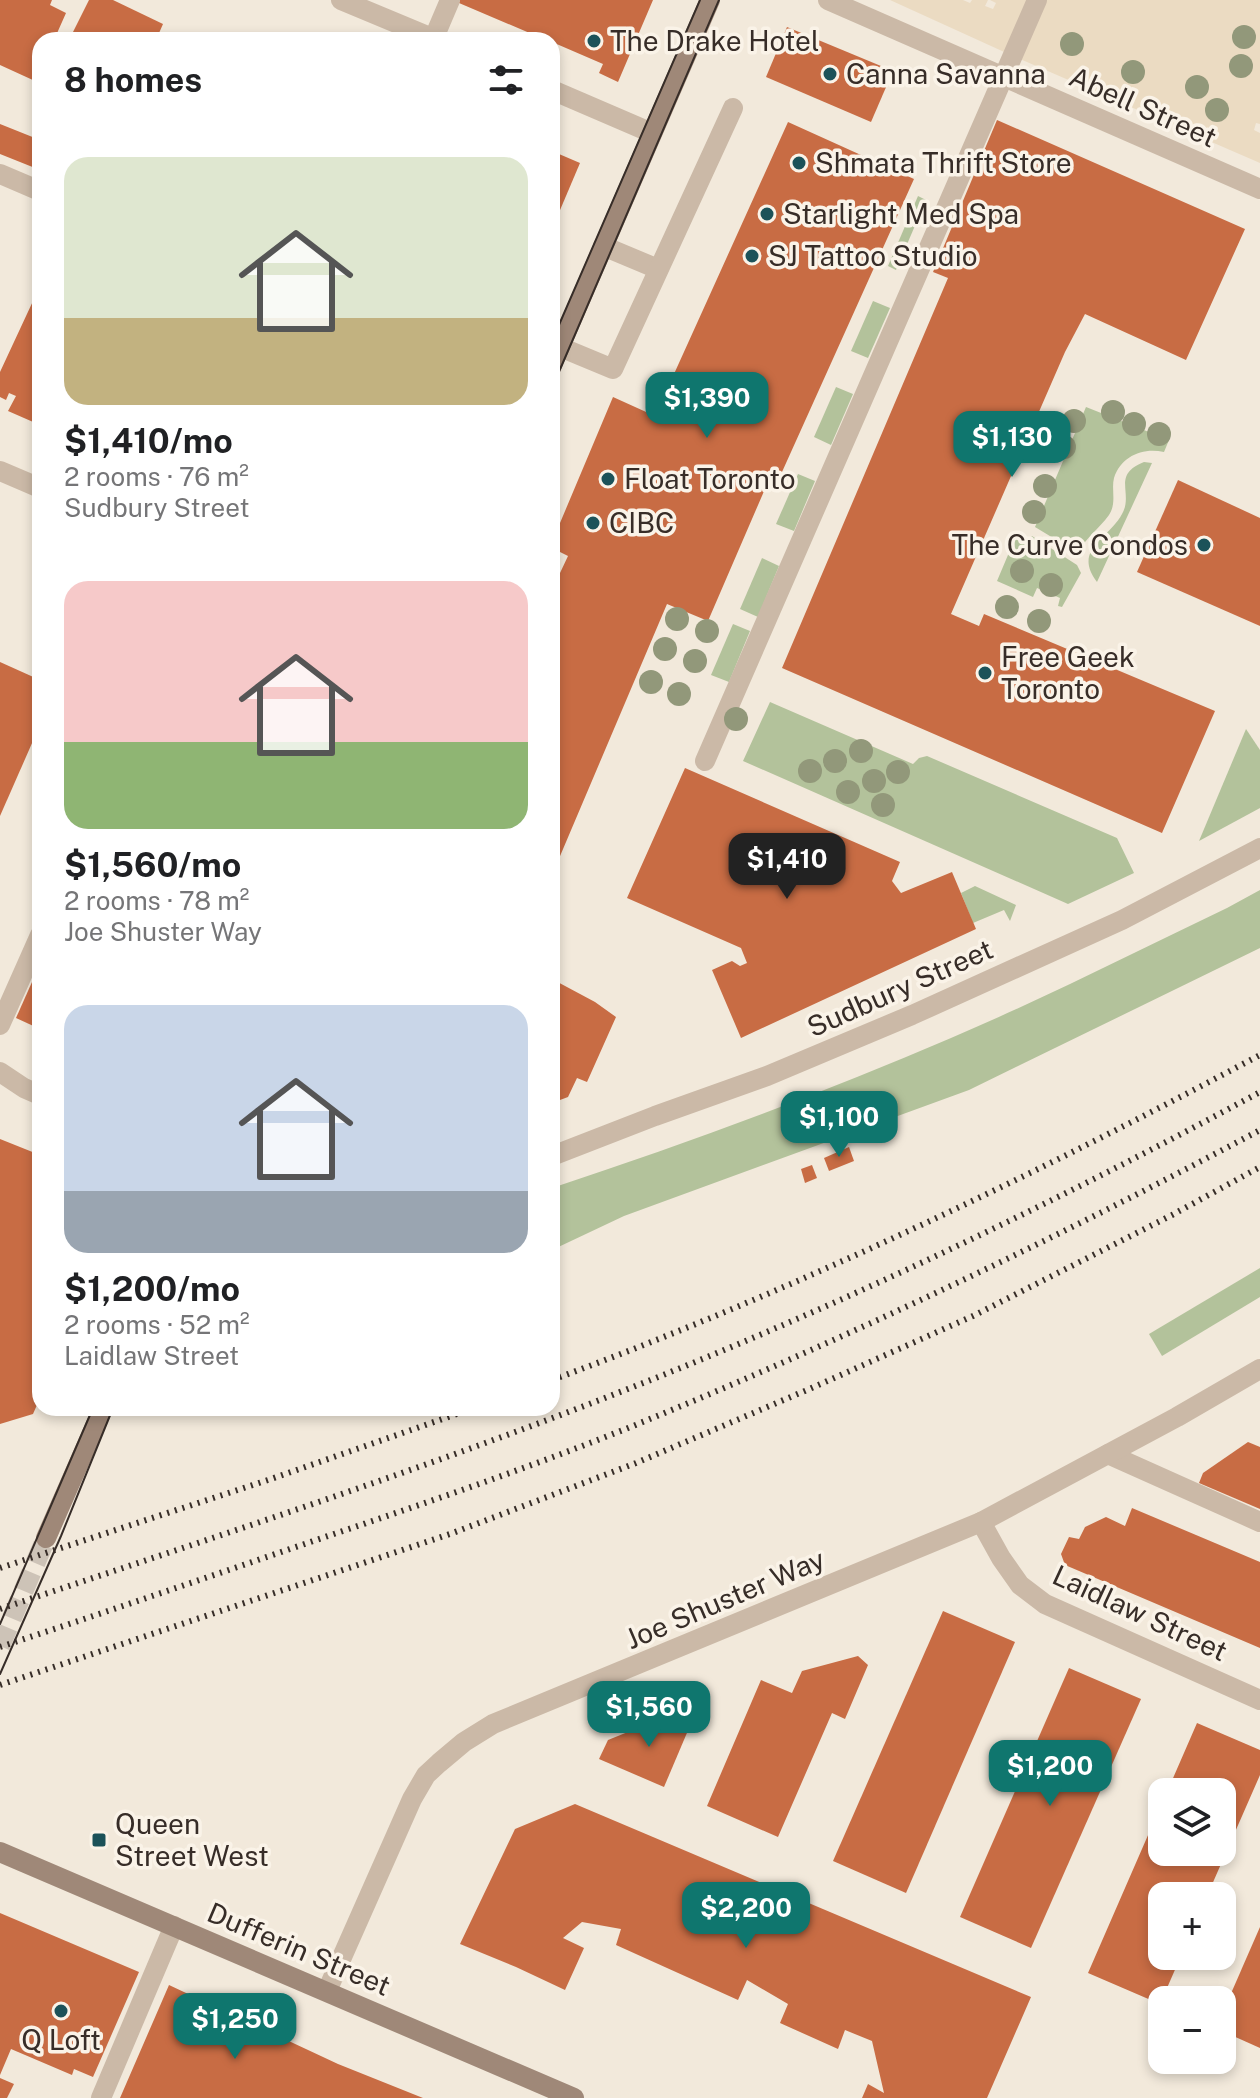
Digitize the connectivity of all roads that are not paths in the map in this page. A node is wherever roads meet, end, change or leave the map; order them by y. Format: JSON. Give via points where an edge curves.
{"nodes":[{"id":1,"x":341,"y":0,"type":"edge"},
{"id":2,"x":450,"y":0,"type":"edge"},
{"id":3,"x":710,"y":0,"type":"edge"},
{"id":4,"x":828,"y":0,"type":"edge"},
{"id":5,"x":1037,"y":0,"type":"edge"},
{"id":6,"x":417,"y":32,"type":"edge"},
{"id":7,"x":437,"y":32,"type":"edge"},
{"id":8,"x":1004,"y":77,"type":"junction"},
{"id":9,"x":560,"y":93,"type":"edge"},
{"id":10,"x":733,"y":108,"type":"dead end"},
{"id":11,"x":652,"y":133,"type":"junction"},
{"id":12,"x":0,"y":174,"type":"edge"},
{"id":13,"x":32,"y":188,"type":"edge"},
{"id":14,"x":1260,"y":189,"type":"edge"},
{"id":15,"x":603,"y":246,"type":"junction"},
{"id":16,"x":658,"y":269,"type":"junction"},
{"id":17,"x":560,"y":347,"type":"edge"},
{"id":18,"x":560,"y":357,"type":"edge"},
{"id":19,"x":0,"y":471,"type":"edge"},
{"id":20,"x":32,"y":485,"type":"edge"},
{"id":21,"x":705,"y":761,"type":"dead end"},
{"id":22,"x":1260,"y":848,"type":"edge"},
{"id":23,"x":32,"y":953,"type":"edge"},
{"id":24,"x":0,"y":1025,"type":"edge"},
{"id":25,"x":0,"y":1072,"type":"edge"},
{"id":26,"x":32,"y":1092,"type":"edge"},
{"id":27,"x":560,"y":1153,"type":"edge"},
{"id":28,"x":1260,"y":1369,"type":"edge"},
{"id":29,"x":99,"y":1416,"type":"edge"},
{"id":30,"x":1108,"y":1454,"type":"junction"},
{"id":31,"x":981,"y":1522,"type":"junction"},
{"id":32,"x":1260,"y":1522,"type":"edge"},
{"id":33,"x":46,"y":1538,"type":"tunnel mouth"},
{"id":34,"x":1260,"y":1700,"type":"edge"},
{"id":35,"x":0,"y":1852,"type":"edge"},
{"id":36,"x":174,"y":1926,"type":"junction"},
{"id":37,"x":327,"y":1991,"type":"junction"},
{"id":38,"x":101,"y":2098,"type":"edge"},
{"id":39,"x":574,"y":2098,"type":"edge"}],
"edges":[{"from":1,"to":6,"type":"street"},
{"from":2,"to":7,"type":"street"},
{"from":3,"to":11,"type":"main road"},
{"from":4,"to":8,"type":"street","name":"Abell Street"},
{"from":5,"to":8,"type":"street"},
{"from":8,"to":14,"type":"street","name":"Abell Street"},
{"from":8,"to":21,"type":"street"},
{"from":9,"to":11,"type":"street"},
{"from":10,"to":16,"type":"street"},
{"from":11,"to":15,"type":"main road"},
{"from":12,"to":13,"type":"street"},
{"from":15,"to":16,"type":"street"},
{"from":15,"to":17,"type":"main road"},
{"from":16,"to":18,"type":"street","via":[[613,369]]},
{"from":19,"to":20,"type":"street"},
{"from":22,"to":27,"type":"street","name":"Sudbury Street","via":[[1122,920],[912,1015]]},
{"from":23,"to":24,"type":"street"},
{"from":25,"to":26,"type":"street"},
{"from":28,"to":30,"type":"street","name":"Joe Shuster Way"},
{"from":29,"to":33,"type":"main road"},
{"from":30,"to":31,"type":"street","name":"Joe Shuster Way"},
{"from":30,"to":32,"type":"street"},
{"from":31,"to":34,"type":"street","name":"Laidlaw Street","via":[[1020,1585],[1045,1604]]},
{"from":31,"to":37,"type":"street","name":"Joe Shuster Way","via":[[493,1724],[464,1742],[426,1775],[412,1799]]},
{"from":35,"to":36,"type":"main road","name":"Dufferin Street"},
{"from":36,"to":37,"type":"main road","name":"Dufferin Street"},
{"from":36,"to":38,"type":"street"},
{"from":37,"to":39,"type":"main road","name":"Dufferin Street"}]}
